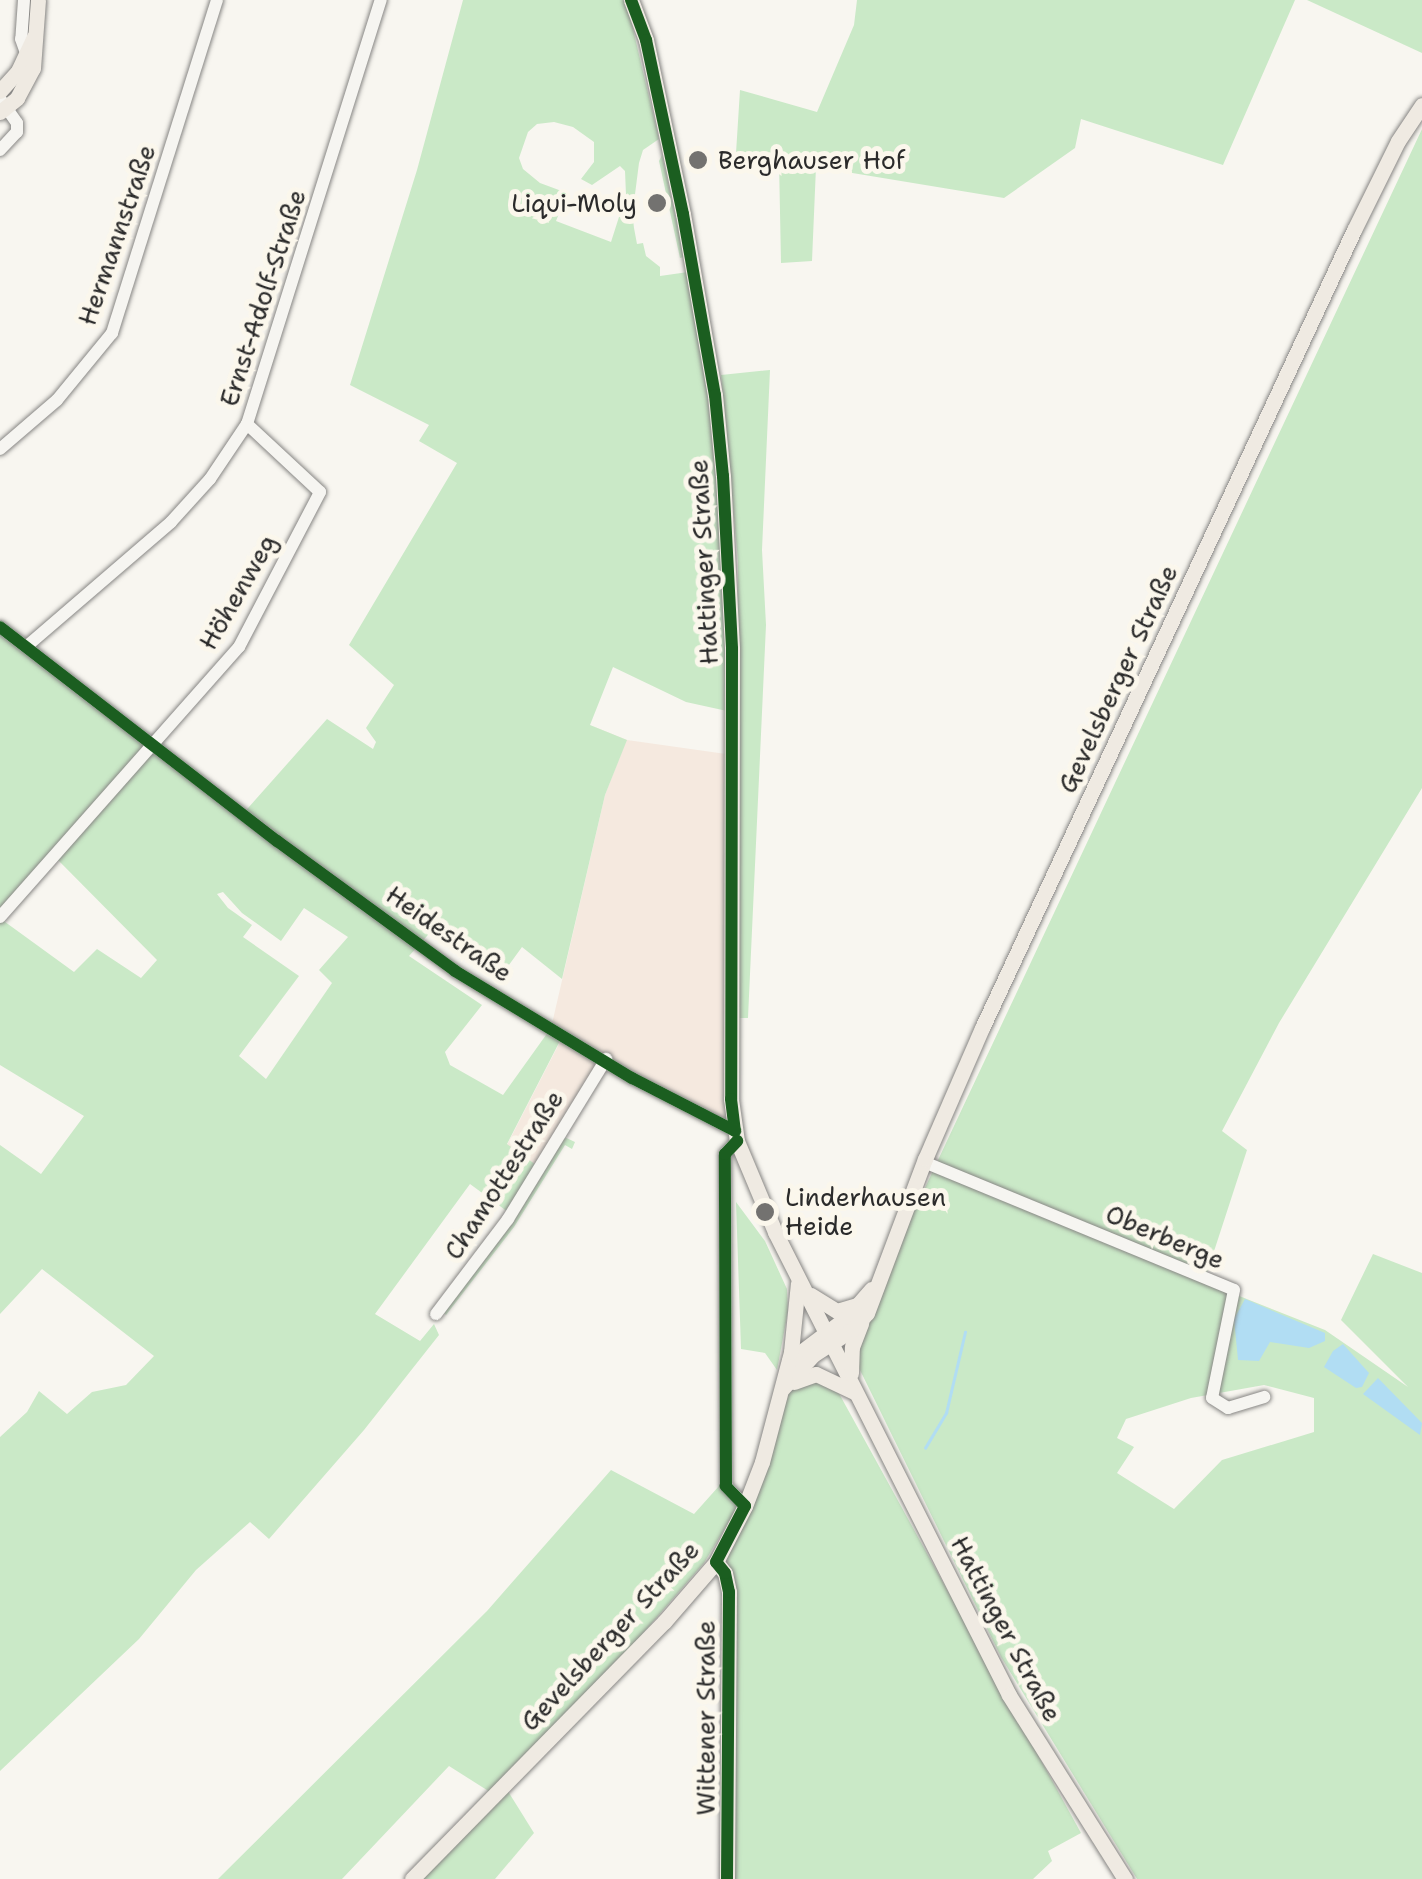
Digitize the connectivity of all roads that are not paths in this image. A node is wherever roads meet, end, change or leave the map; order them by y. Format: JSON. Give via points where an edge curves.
{"nodes":[{"id":1,"x":24,"y":0,"type":"edge"},
{"id":2,"x":38,"y":0,"type":"edge"},
{"id":3,"x":217,"y":0,"type":"edge"},
{"id":4,"x":381,"y":0,"type":"edge"},
{"id":5,"x":631,"y":0,"type":"edge"},
{"id":6,"x":36,"y":33,"type":"junction"},
{"id":7,"x":26,"y":53,"type":"junction"},
{"id":8,"x":1,"y":102,"type":"edge"},
{"id":9,"x":1422,"y":105,"type":"edge"},
{"id":10,"x":4,"y":147,"type":"edge"},
{"id":11,"x":246,"y":424,"type":"junction"},
{"id":12,"x":0,"y":449,"type":"edge"},
{"id":13,"x":0,"y":627,"type":"edge"},
{"id":14,"x":27,"y":646,"type":"junction"},
{"id":15,"x":156,"y":745,"type":"junction"},
{"id":16,"x":0,"y":917,"type":"edge"},
{"id":17,"x":606,"y":1059,"type":"junction"},
{"id":18,"x":736,"y":1136,"type":"junction"},
{"id":19,"x":924,"y":1162,"type":"junction"},
{"id":20,"x":797,"y":1274,"type":"junction"},
{"id":21,"x":876,"y":1282,"type":"junction"},
{"id":22,"x":806,"y":1291,"type":"junction"},
{"id":23,"x":860,"y":1303,"type":"junction"},
{"id":24,"x":436,"y":1314,"type":"dead end"},
{"id":25,"x":862,"y":1321,"type":"junction"},
{"id":26,"x":828,"y":1336,"type":"junction"},
{"id":27,"x":789,"y":1362,"type":"junction"},
{"id":28,"x":854,"y":1388,"type":"junction"},
{"id":29,"x":781,"y":1394,"type":"junction"},
{"id":30,"x":1264,"y":1396,"type":"dead end"},
{"id":31,"x":746,"y":1506,"type":"junction"},
{"id":32,"x":716,"y":1562,"type":"junction"},
{"id":33,"x":412,"y":1879,"type":"edge"},
{"id":34,"x":728,"y":1879,"type":"edge"},
{"id":35,"x":1124,"y":1879,"type":"edge"}],
"edges":[{"from":1,"to":7,"type":"street"},
{"from":2,"to":6,"type":"main road"},
{"from":3,"to":12,"type":"street","name":"Hermannstraße","via":[[112,333],[57,400]]},
{"from":4,"to":11,"type":"street","name":"Ernst-Adolf-Straße"},
{"from":5,"to":18,"type":"main road","name":"Hattinger Straße","via":[[646,40],[683,214],[722,460],[732,649]]},
{"from":6,"to":7,"type":"main road"},
{"from":6,"to":8,"type":"main road","via":[[28,82]]},
{"from":7,"to":8,"type":"main road"},
{"from":8,"to":10,"type":"street","via":[[17,123]]},
{"from":9,"to":19,"type":"main road","name":"Gevelsberger Straße","via":[[1354,230]]},
{"from":11,"to":14,"type":"street","name":"Ernst-Adolf-Straße","via":[[171,522]]},
{"from":11,"to":15,"type":"street","name":"Höhenweg","via":[[320,492],[239,646]]},
{"from":13,"to":14,"type":"street","name":"Heidestraße"},
{"from":14,"to":15,"type":"street","name":"Heidestraße"},
{"from":15,"to":16,"type":"street","name":"Höhenweg"},
{"from":15,"to":17,"type":"street","name":"Heidestraße","via":[[455,971]]},
{"from":17,"to":18,"type":"street","name":"Heidestraße"},
{"from":17,"to":24,"type":"street","name":"Chamottestraße","via":[[508,1218]]},
{"from":18,"to":20,"type":"main road","name":"Hattinger Straße"},
{"from":18,"to":31,"type":"street","name":"Hattinger Straße","via":[[726,1154],[726,1486]]},
{"from":19,"to":21,"type":"main road","name":"Gevelsberger Straße"},
{"from":19,"to":30,"type":"street","name":"Oberberge","via":[[1234,1290],[1212,1398],[1228,1408]]},
{"from":20,"to":22,"type":"main road","name":"Hattinger Straße"},
{"from":20,"to":27,"type":"main road","name":"Gevelsberger Straße"},
{"from":21,"to":23,"type":"main road","name":"Gevelsberger Straße"},
{"from":21,"to":25,"type":"main road","name":"Gevelsberger Straße"},
{"from":22,"to":23,"type":"main road","via":[[837,1310]]},
{"from":22,"to":26,"type":"main road","name":"Hattinger Straße"},
{"from":23,"to":26,"type":"main road","name":"Gevelsberger Straße"},
{"from":25,"to":26,"type":"main road","name":"Gevelsberger Straße"},
{"from":25,"to":28,"type":"main road","via":[[850,1361]]},
{"from":26,"to":27,"type":"main road","name":"Gevelsberger Straße"},
{"from":26,"to":28,"type":"main road","name":"Hattinger Straße"},
{"from":26,"to":29,"type":"main road","name":"Gevelsberger Straße"},
{"from":27,"to":29,"type":"main road","name":"Gevelsberger Straße"},
{"from":28,"to":29,"type":"main road","via":[[816,1374],[797,1379]]},
{"from":28,"to":35,"type":"main road","name":"Hattinger Straße","via":[[1009,1694]]},
{"from":29,"to":31,"type":"main road","name":"Gevelsberger Straße"},
{"from":31,"to":32,"type":"main road","name":"Gevelsberger Straße"},
{"from":32,"to":33,"type":"main road","name":"Gevelsberger Straße"},
{"from":32,"to":34,"type":"main road","name":"Wittener Straße","via":[[728,1592]]}]}
